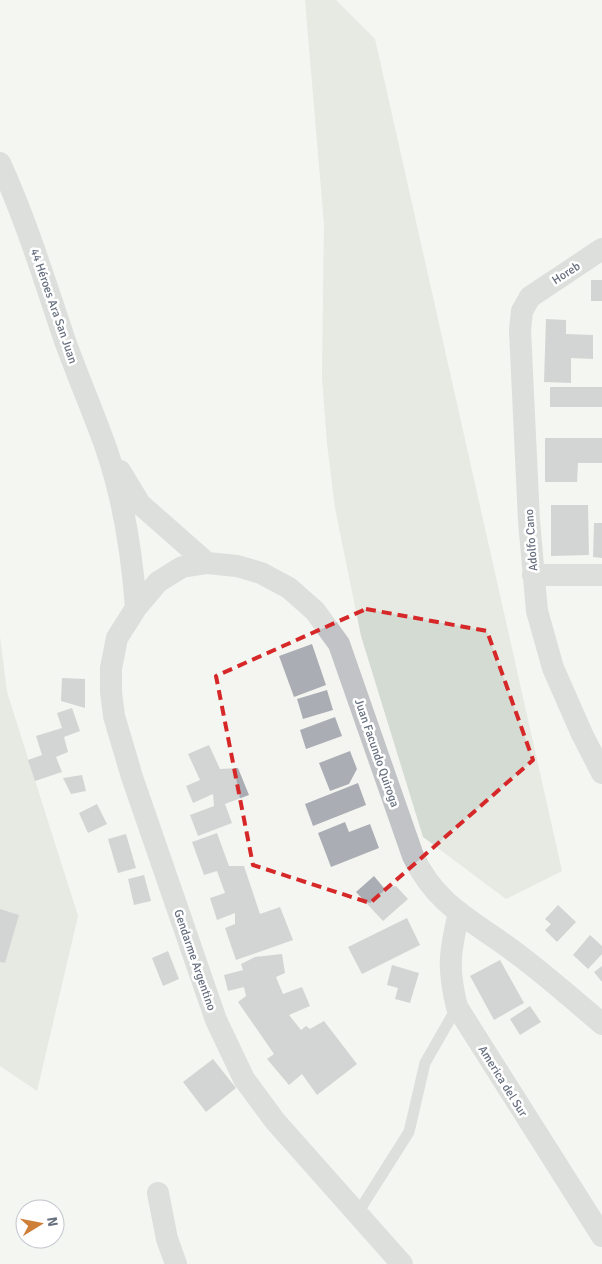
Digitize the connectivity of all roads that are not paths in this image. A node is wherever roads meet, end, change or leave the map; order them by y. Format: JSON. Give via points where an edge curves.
{"nodes":[{"id":1,"x":0,"y":163,"type":"edge"},
{"id":2,"x":602,"y":250,"type":"edge"},
{"id":3,"x":530,"y":296,"type":"joint"},
{"id":4,"x":106,"y":449,"type":"junction"},
{"id":5,"x":207,"y":563,"type":"junction"},
{"id":6,"x":602,"y":575,"type":"edge"},
{"id":7,"x":533,"y":576,"type":"junction"},
{"id":8,"x":136,"y":608,"type":"junction"},
{"id":9,"x":602,"y":773,"type":"edge"},
{"id":10,"x":459,"y":912,"type":"junction"},
{"id":11,"x":457,"y":1007,"type":"junction"},
{"id":12,"x":602,"y":1024,"type":"edge"},
{"id":13,"x":158,"y":1193,"type":"dead end"},
{"id":14,"x":357,"y":1214,"type":"junction"},
{"id":15,"x":602,"y":1236,"type":"edge"},
{"id":16,"x":176,"y":1264,"type":"edge"},
{"id":17,"x":402,"y":1264,"type":"edge"}],
"edges":[{"from":1,"to":4,"type":"street","name":"44 Héroes Ara San Juan","via":[[17,200]]},
{"from":2,"to":3,"type":"street","name":"Horeb"},
{"from":3,"to":7,"type":"street","name":"Adolfo Cano","via":[[522,311],[520,330]]},
{"from":4,"to":5,"type":"street","name":"44 Héroes Ara San Juan","via":[[140,504]]},
{"from":4,"to":8,"type":"street","name":"44 Héroes Ara San Juan","via":[[126,521]]},
{"from":5,"to":8,"type":"street","name":"Juan Facundo Quiroga","via":[[182,567],[158,582]]},
{"from":5,"to":10,"type":"street","name":"Juan Facundo Quiroga","via":[[237,566],[261,573],[289,588],[315,611],[339,644],[413,856],[436,894]]},
{"from":6,"to":7,"type":"street"},
{"from":7,"to":9,"type":"street","name":"Adolfo Cano","via":[[537,611],[553,668]]},
{"from":8,"to":14,"type":"street","name":"Gendarme Argentino","via":[[117,638],[111,668],[114,716],[216,1020],[244,1079],[275,1121]]},
{"from":10,"to":11,"type":"street","name":"America del Sur","via":[[450,953],[449,978]]},
{"from":10,"to":12,"type":"street","name":"Juan Facundo Quiroga","via":[[519,955]]},
{"from":11,"to":14,"type":"lane","via":[[425,1063],[409,1132]]},
{"from":11,"to":15,"type":"street","name":"America del Sur"},
{"from":13,"to":16,"type":"street","via":[[167,1239]]},
{"from":14,"to":17,"type":"street","name":"Gendarme Argentino"}]}
